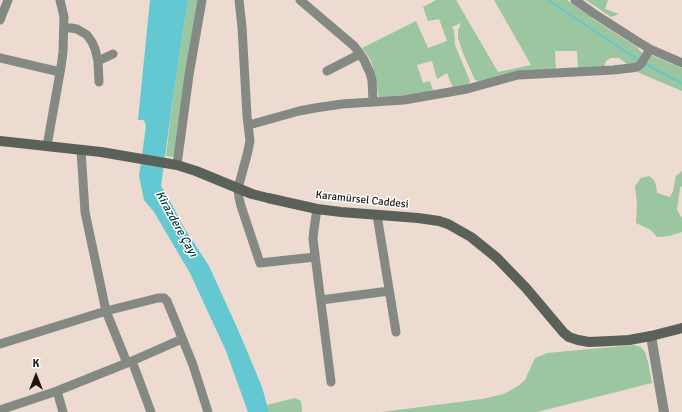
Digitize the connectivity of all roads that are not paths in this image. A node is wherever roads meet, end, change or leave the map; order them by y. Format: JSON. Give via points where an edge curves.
{"nodes":[{"id":1,"x":8,"y":0,"type":"edge"},
{"id":2,"x":60,"y":0,"type":"edge"},
{"id":3,"x":202,"y":0,"type":"edge"},
{"id":4,"x":239,"y":0,"type":"edge"},
{"id":5,"x":300,"y":0,"type":"edge"},
{"id":6,"x":576,"y":0,"type":"edge"},
{"id":7,"x":0,"y":20,"type":"edge"},
{"id":8,"x":64,"y":28,"type":"junction"},
{"id":9,"x":114,"y":54,"type":"dead end"},
{"id":10,"x":360,"y":54,"type":"junction"},
{"id":11,"x":646,"y":56,"type":"junction"},
{"id":12,"x":0,"y":58,"type":"edge"},
{"id":13,"x":98,"y":61,"type":"junction"},
{"id":14,"x":682,"y":63,"type":"edge"},
{"id":15,"x":327,"y":71,"type":"dead end"},
{"id":16,"x":60,"y":72,"type":"junction"},
{"id":17,"x":99,"y":82,"type":"dead end"},
{"id":18,"x":373,"y":102,"type":"junction"},
{"id":19,"x":249,"y":125,"type":"junction"},
{"id":20,"x":0,"y":141,"type":"edge"},
{"id":21,"x":47,"y":146,"type":"junction"},
{"id":22,"x":81,"y":150,"type":"junction"},
{"id":23,"x":177,"y":165,"type":"junction"},
{"id":24,"x":238,"y":188,"type":"junction"},
{"id":25,"x":317,"y":209,"type":"junction"},
{"id":26,"x":377,"y":215,"type":"junction"},
{"id":27,"x":315,"y":257,"type":"junction"},
{"id":28,"x":389,"y":291,"type":"junction"},
{"id":29,"x":321,"y":300,"type":"junction"},
{"id":30,"x":106,"y":311,"type":"junction"},
{"id":31,"x":682,"y":328,"type":"edge"},
{"id":32,"x":396,"y":332,"type":"dead end"},
{"id":33,"x":651,"y":336,"type":"junction"},
{"id":34,"x":182,"y":339,"type":"junction"},
{"id":35,"x":0,"y":344,"type":"edge"},
{"id":36,"x":129,"y":362,"type":"junction"},
{"id":37,"x":330,"y":382,"type":"dead end"},
{"id":38,"x":57,"y":391,"type":"junction"},
{"id":39,"x":0,"y":410,"type":"edge"},
{"id":40,"x":63,"y":412,"type":"edge"},
{"id":41,"x":151,"y":412,"type":"edge"},
{"id":42,"x":208,"y":412,"type":"edge"},
{"id":43,"x":664,"y":412,"type":"edge"}],
"edges":[{"from":1,"to":7,"type":"street"},
{"from":2,"to":8,"type":"street"},
{"from":3,"to":23,"type":"street"},
{"from":4,"to":19,"type":"street"},
{"from":5,"to":10,"type":"street"},
{"from":6,"to":11,"type":"street"},
{"from":8,"to":13,"type":"street","via":[[77,29],[87,35]]},
{"from":8,"to":16,"type":"street"},
{"from":9,"to":13,"type":"street"},
{"from":10,"to":15,"type":"street"},
{"from":10,"to":18,"type":"street","via":[[372,80]]},
{"from":11,"to":14,"type":"street"},
{"from":11,"to":18,"type":"street","via":[[637,67],[624,70],[518,75],[467,89]]},
{"from":12,"to":16,"type":"street"},
{"from":13,"to":17,"type":"street"},
{"from":16,"to":21,"type":"street"},
{"from":18,"to":19,"type":"street","via":[[315,108]]},
{"from":19,"to":24,"type":"street","via":[[250,146]]},
{"from":20,"to":21,"type":"main road","name":"Karamürsel Caddesi"},
{"from":21,"to":22,"type":"main road","name":"Karamürsel Caddesi"},
{"from":22,"to":23,"type":"main road","name":"Karamürsel Caddesi"},
{"from":22,"to":30,"type":"street","via":[[85,212]]},
{"from":23,"to":24,"type":"main road","name":"Karamürsel Caddesi"},
{"from":24,"to":25,"type":"main road","name":"Karamürsel Caddesi"},
{"from":24,"to":27,"type":"street","via":[[238,198],[260,263]]},
{"from":25,"to":26,"type":"main road","name":"Karamürsel Caddesi"},
{"from":25,"to":27,"type":"street","via":[[313,239]]},
{"from":26,"to":28,"type":"street"},
{"from":26,"to":33,"type":"main road","name":"Karamürsel Caddesi","via":[[439,221],[466,234],[515,275],[569,337],[589,342]]},
{"from":27,"to":29,"type":"street"},
{"from":28,"to":29,"type":"street"},
{"from":28,"to":32,"type":"street"},
{"from":29,"to":37,"type":"street"},
{"from":30,"to":34,"type":"street","via":[[164,298]]},
{"from":30,"to":35,"type":"street"},
{"from":30,"to":36,"type":"street"},
{"from":31,"to":33,"type":"main road","name":"Karamürsel Caddesi"},
{"from":33,"to":43,"type":"street"},
{"from":34,"to":36,"type":"street"},
{"from":34,"to":42,"type":"street"},
{"from":36,"to":38,"type":"street"},
{"from":36,"to":41,"type":"street"},
{"from":38,"to":39,"type":"street"},
{"from":38,"to":40,"type":"street"}]}
